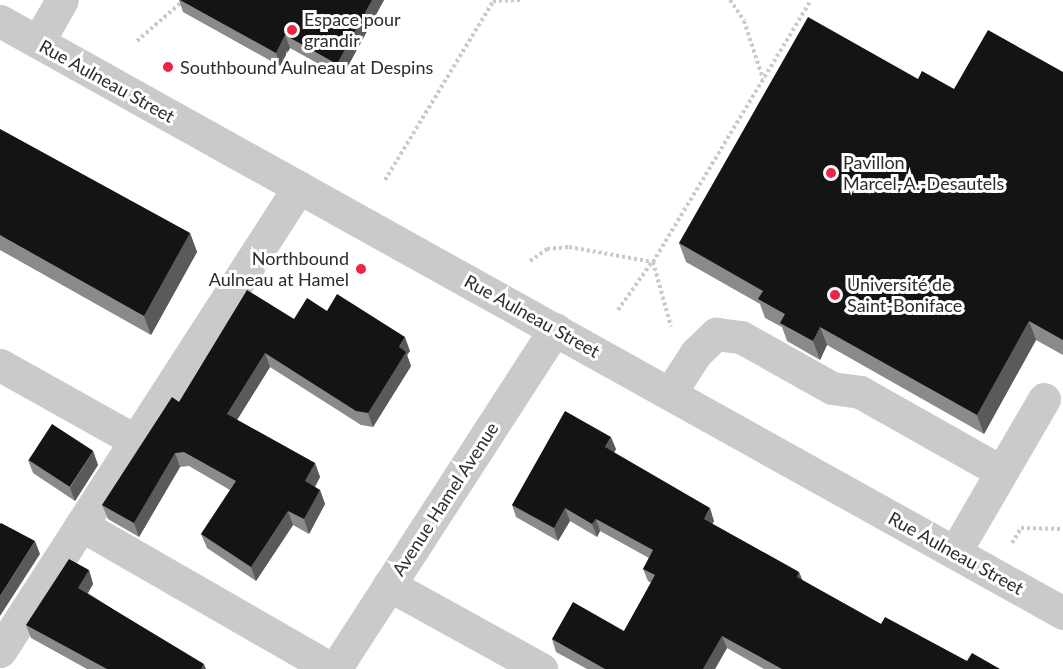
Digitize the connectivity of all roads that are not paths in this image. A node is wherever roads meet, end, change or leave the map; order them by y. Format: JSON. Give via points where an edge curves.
{"nodes":[{"id":1,"x":62,"y":0,"type":"edge"},
{"id":2,"x":0,"y":21,"type":"edge"},
{"id":3,"x":38,"y":42,"type":"junction"},
{"id":4,"x":299,"y":187,"type":"junction"},
{"id":5,"x":555,"y":329,"type":"junction"},
{"id":6,"x":0,"y":365,"type":"edge"},
{"id":7,"x":670,"y":393,"type":"junction"},
{"id":8,"x":1044,"y":399,"type":"dead end"},
{"id":9,"x":136,"y":441,"type":"junction"},
{"id":10,"x":1000,"y":471,"type":"junction"},
{"id":11,"x":81,"y":525,"type":"junction"},
{"id":12,"x":954,"y":552,"type":"junction"},
{"id":13,"x":389,"y":585,"type":"junction"},
{"id":14,"x":1063,"y":613,"type":"edge"},
{"id":15,"x":0,"y":651,"type":"edge"},
{"id":16,"x":333,"y":669,"type":"edge"},
{"id":17,"x":541,"y":669,"type":"edge"}],
"edges":[{"from":1,"to":3,"type":"street"},
{"from":2,"to":3,"type":"street","name":"Rue Aulneau Street"},
{"from":3,"to":4,"type":"street","name":"Rue Aulneau Street"},
{"from":4,"to":5,"type":"street","name":"Rue Aulneau Street"},
{"from":4,"to":9,"type":"street"},
{"from":5,"to":7,"type":"street","name":"Rue Aulneau Street"},
{"from":5,"to":13,"type":"street","name":"Avenue Hamel Avenue"},
{"from":6,"to":9,"type":"street"},
{"from":7,"to":10,"type":"street","via":[[696,353],[717,334],[741,337],[832,388],[860,392]]},
{"from":7,"to":12,"type":"street","name":"Rue Aulneau Street"},
{"from":8,"to":10,"type":"street"},
{"from":9,"to":11,"type":"street"},
{"from":10,"to":12,"type":"street"},
{"from":11,"to":15,"type":"street"},
{"from":11,"to":16,"type":"street"},
{"from":12,"to":14,"type":"street","name":"Rue Aulneau Street"},
{"from":13,"to":16,"type":"street","name":"Avenue Hamel Avenue"},
{"from":13,"to":17,"type":"street"}]}
